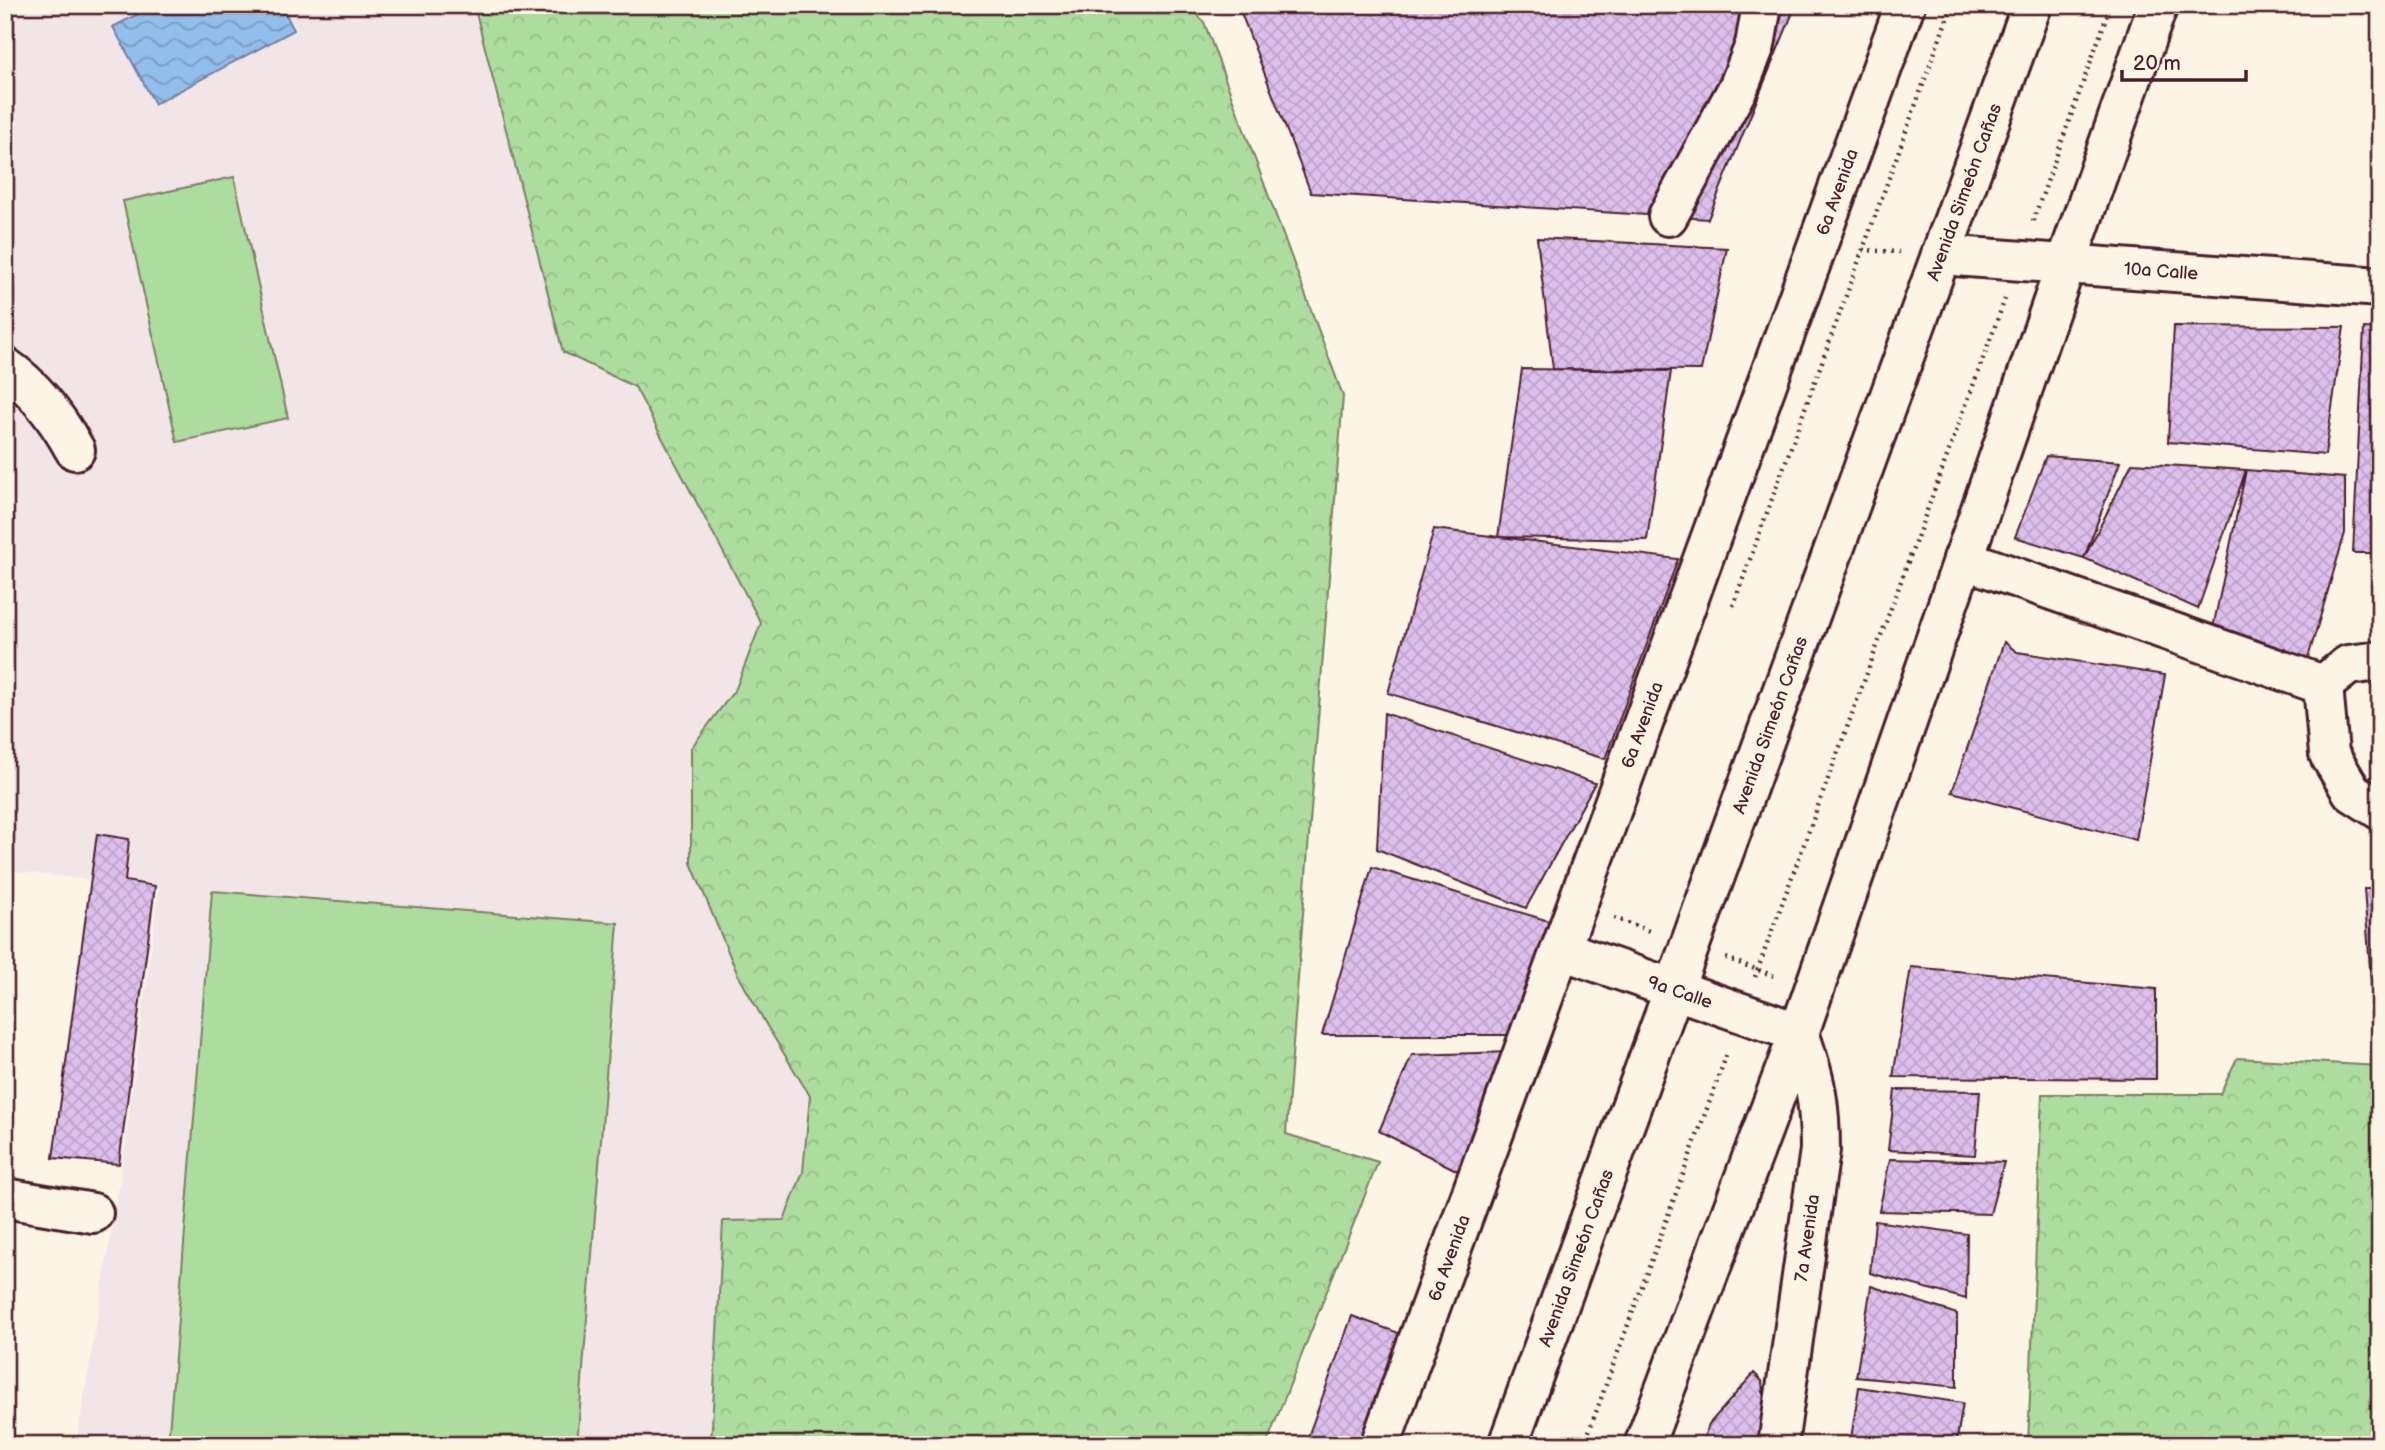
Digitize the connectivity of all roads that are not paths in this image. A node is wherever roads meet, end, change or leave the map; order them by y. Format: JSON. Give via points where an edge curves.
{"nodes":[{"id":1,"x":1762,"y":5,"type":"edge"},
{"id":2,"x":1905,"y":5,"type":"edge"},
{"id":3,"x":2032,"y":5,"type":"edge"},
{"id":4,"x":2158,"y":5,"type":"edge"},
{"id":5,"x":1668,"y":216,"type":"dead end"},
{"id":6,"x":1941,"y":255,"type":"junction"},
{"id":7,"x":2066,"y":264,"type":"junction"},
{"id":8,"x":2380,"y":287,"type":"edge"},
{"id":9,"x":5,"y":367,"type":"edge"},
{"id":10,"x":75,"y":450,"type":"dead end"},
{"id":11,"x":1963,"y":559,"type":"junction"},
{"id":12,"x":2380,"y":661,"type":"edge"},
{"id":13,"x":2323,"y":685,"type":"junction"},
{"id":14,"x":2380,"y":810,"type":"edge"},
{"id":15,"x":1562,"y":950,"type":"junction"},
{"id":16,"x":1674,"y":989,"type":"junction"},
{"id":17,"x":1799,"y":1033,"type":"junction"},
{"id":18,"x":5,"y":1198,"type":"edge"},
{"id":19,"x":93,"y":1213,"type":"dead end"},
{"id":20,"x":1380,"y":1445,"type":"edge"},
{"id":21,"x":1508,"y":1445,"type":"edge"},
{"id":22,"x":1644,"y":1445,"type":"edge"},
{"id":23,"x":1778,"y":1445,"type":"edge"}],
"edges":[{"from":1,"to":5,"type":"street","via":[[1755,45],[1739,86]]},
{"from":2,"to":15,"type":"street","name":"6a Avenida"},
{"from":3,"to":6,"type":"street","name":"Avenida Simeón Cañas"},
{"from":4,"to":7,"type":"street"},
{"from":6,"to":7,"type":"street","name":"10a Calle"},
{"from":6,"to":16,"type":"street","name":"Avenida Simeón Cañas"},
{"from":7,"to":8,"type":"street","name":"10a Calle"},
{"from":7,"to":11,"type":"street"},
{"from":9,"to":10,"type":"street","via":[[19,376],[62,426]]},
{"from":11,"to":13,"type":"street"},
{"from":11,"to":17,"type":"street"},
{"from":12,"to":13,"type":"street","via":[[2348,664]]},
{"from":13,"to":14,"type":"street","via":[[2329,754],[2352,792]]},
{"from":15,"to":16,"type":"street","name":"9a Calle"},
{"from":15,"to":20,"type":"street","name":"6a Avenida"},
{"from":16,"to":17,"type":"street","name":"9a Calle"},
{"from":16,"to":21,"type":"street","name":"Avenida Simeón Cañas"},
{"from":17,"to":22,"type":"street"},
{"from":17,"to":23,"type":"street","name":"7a Avenida","via":[[1820,1110],[1820,1150]]},
{"from":18,"to":19,"type":"street"}]}
